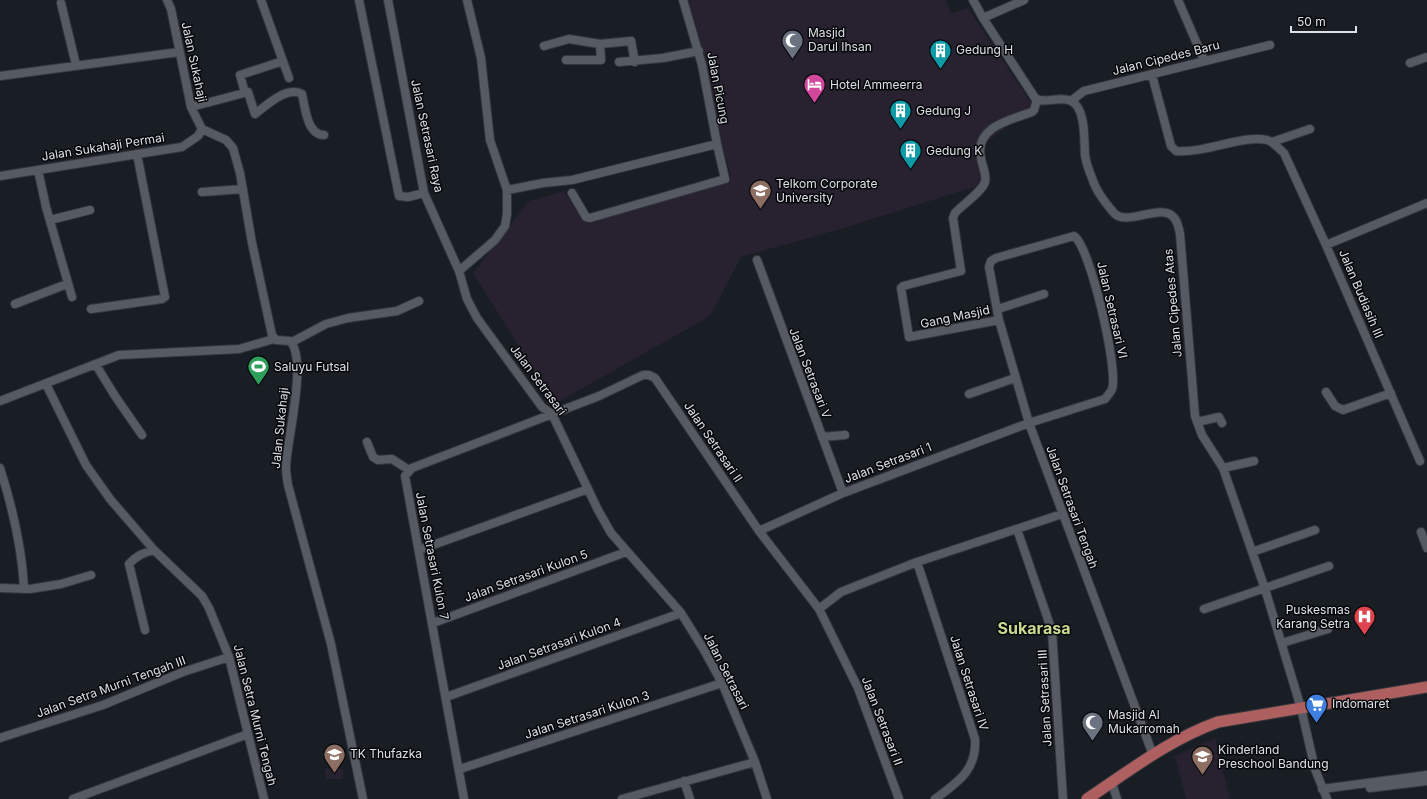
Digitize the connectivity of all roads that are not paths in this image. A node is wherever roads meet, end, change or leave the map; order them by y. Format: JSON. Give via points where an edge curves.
{"nodes":[{"id":1,"x":167,"y":0,"type":"edge"},
{"id":2,"x":262,"y":0,"type":"edge"},
{"id":3,"x":359,"y":0,"type":"edge"},
{"id":4,"x":388,"y":0,"type":"edge"},
{"id":5,"x":467,"y":0,"type":"edge"},
{"id":6,"x":683,"y":0,"type":"edge"},
{"id":7,"x":973,"y":0,"type":"edge"},
{"id":8,"x":1024,"y":0,"type":"edge"},
{"id":9,"x":1178,"y":0,"type":"edge"},
{"id":10,"x":61,"y":2,"type":"dead end"},
{"id":11,"x":983,"y":18,"type":"junction"},
{"id":12,"x":600,"y":44,"type":"junction"},
{"id":13,"x":1270,"y":45,"type":"dead end"},
{"id":14,"x":544,"y":46,"type":"dead end"},
{"id":15,"x":699,"y":51,"type":"junction"},
{"id":16,"x":179,"y":52,"type":"junction"},
{"id":17,"x":1427,"y":57,"type":"edge"},
{"id":18,"x":566,"y":60,"type":"dead end"},
{"id":19,"x":1204,"y":60,"type":"junction"},
{"id":20,"x":283,"y":61,"type":"junction"},
{"id":21,"x":619,"y":62,"type":"dead end"},
{"id":22,"x":635,"y":62,"type":"junction"},
{"id":23,"x":1410,"y":63,"type":"dead end"},
{"id":24,"x":76,"y":65,"type":"junction"},
{"id":25,"x":1152,"y":75,"type":"junction"},
{"id":26,"x":0,"y":76,"type":"edge"},
{"id":27,"x":289,"y":78,"type":"dead end"},
{"id":28,"x":247,"y":93,"type":"junction"},
{"id":29,"x":1037,"y":100,"type":"junction"},
{"id":30,"x":1071,"y":101,"type":"junction"},
{"id":31,"x":191,"y":107,"type":"junction"},
{"id":32,"x":202,"y":129,"type":"junction"},
{"id":33,"x":1310,"y":129,"type":"dead end"},
{"id":34,"x":324,"y":135,"type":"dead end"},
{"id":35,"x":1272,"y":142,"type":"junction"},
{"id":36,"x":717,"y":144,"type":"junction"},
{"id":37,"x":137,"y":154,"type":"junction"},
{"id":38,"x":38,"y":170,"type":"junction"},
{"id":39,"x":0,"y":176,"type":"edge"},
{"id":40,"x":243,"y":189,"type":"junction"},
{"id":41,"x":506,"y":190,"type":"junction"},
{"id":42,"x":202,"y":192,"type":"dead end"},
{"id":43,"x":424,"y":193,"type":"junction"},
{"id":44,"x":572,"y":194,"type":"dead end"},
{"id":45,"x":1427,"y":203,"type":"edge"},
{"id":46,"x":90,"y":210,"type":"dead end"},
{"id":47,"x":50,"y":220,"type":"junction"},
{"id":48,"x":1326,"y":245,"type":"junction"},
{"id":49,"x":757,"y":260,"type":"dead end"},
{"id":50,"x":991,"y":261,"type":"joint"},
{"id":51,"x":459,"y":271,"type":"junction"},
{"id":52,"x":67,"y":284,"type":"junction"},
{"id":53,"x":1044,"y":294,"type":"dead end"},
{"id":54,"x":72,"y":298,"type":"dead end"},
{"id":55,"x":419,"y":301,"type":"dead end"},
{"id":56,"x":15,"y":304,"type":"dead end"},
{"id":57,"x":91,"y":309,"type":"dead end"},
{"id":58,"x":998,"y":309,"type":"junction"},
{"id":59,"x":999,"y":320,"type":"junction"},
{"id":60,"x":274,"y":339,"type":"junction"},
{"id":61,"x":292,"y":342,"type":"junction"},
{"id":62,"x":96,"y":365,"type":"junction"},
{"id":63,"x":1015,"y":378,"type":"junction"},
{"id":64,"x":46,"y":384,"type":"junction"},
{"id":65,"x":1326,"y":392,"type":"dead end"},
{"id":66,"x":1391,"y":393,"type":"junction"},
{"id":67,"x":969,"y":394,"type":"dead end"},
{"id":68,"x":0,"y":402,"type":"edge"},
{"id":69,"x":552,"y":414,"type":"junction"},
{"id":70,"x":1197,"y":422,"type":"junction"},
{"id":71,"x":1028,"y":423,"type":"junction"},
{"id":72,"x":1222,"y":423,"type":"dead end"},
{"id":73,"x":142,"y":435,"type":"dead end"},
{"id":74,"x":845,"y":435,"type":"dead end"},
{"id":75,"x":822,"y":437,"type":"junction"},
{"id":76,"x":367,"y":442,"type":"dead end"},
{"id":77,"x":1420,"y":461,"type":"dead end"},
{"id":78,"x":1254,"y":462,"type":"dead end"},
{"id":79,"x":0,"y":468,"type":"edge"},
{"id":80,"x":1223,"y":468,"type":"junction"},
{"id":81,"x":409,"y":470,"type":"junction"},
{"id":82,"x":588,"y":489,"type":"junction"},
{"id":83,"x":843,"y":493,"type":"junction"},
{"id":84,"x":1062,"y":514,"type":"junction"},
{"id":85,"x":1017,"y":529,"type":"junction"},
{"id":86,"x":1315,"y":530,"type":"dead end"},
{"id":87,"x":759,"y":531,"type":"junction"},
{"id":88,"x":1421,"y":532,"type":"dead end"},
{"id":89,"x":1427,"y":548,"type":"edge"},
{"id":90,"x":154,"y":550,"type":"junction"},
{"id":91,"x":419,"y":550,"type":"junction"},
{"id":92,"x":626,"y":552,"type":"junction"},
{"id":93,"x":1252,"y":552,"type":"junction"},
{"id":94,"x":917,"y":562,"type":"junction"},
{"id":95,"x":1329,"y":566,"type":"dead end"},
{"id":96,"x":90,"y":575,"type":"dead end"},
{"id":97,"x":0,"y":588,"type":"edge"},
{"id":98,"x":24,"y":588,"type":"junction"},
{"id":99,"x":1265,"y":589,"type":"junction"},
{"id":100,"x":819,"y":609,"type":"junction"},
{"id":101,"x":1204,"y":609,"type":"dead end"},
{"id":102,"x":680,"y":613,"type":"junction"},
{"id":103,"x":433,"y":624,"type":"junction"},
{"id":104,"x":1328,"y":629,"type":"dead end"},
{"id":105,"x":145,"y":630,"type":"dead end"},
{"id":106,"x":1282,"y":643,"type":"junction"},
{"id":107,"x":229,"y":657,"type":"junction"},
{"id":108,"x":722,"y":683,"type":"junction"},
{"id":109,"x":1427,"y":687,"type":"edge"},
{"id":110,"x":446,"y":697,"type":"junction"},
{"id":111,"x":1301,"y":708,"type":"junction"},
{"id":112,"x":248,"y":734,"type":"junction"},
{"id":113,"x":0,"y":738,"type":"edge"},
{"id":114,"x":1153,"y":755,"type":"junction"},
{"id":115,"x":755,"y":762,"type":"junction"},
{"id":116,"x":460,"y":769,"type":"junction"},
{"id":117,"x":1427,"y":775,"type":"edge"},
{"id":118,"x":684,"y":781,"type":"junction"},
{"id":119,"x":1427,"y":781,"type":"edge"},
{"id":120,"x":1112,"y":783,"type":"junction"},
{"id":121,"x":1324,"y":795,"type":"edge"},
{"id":122,"x":73,"y":799,"type":"edge"},
{"id":123,"x":264,"y":799,"type":"edge"},
{"id":124,"x":363,"y":799,"type":"edge"},
{"id":125,"x":464,"y":799,"type":"edge"},
{"id":126,"x":622,"y":799,"type":"edge"},
{"id":127,"x":690,"y":799,"type":"edge"},
{"id":128,"x":767,"y":799,"type":"edge"},
{"id":129,"x":899,"y":799,"type":"edge"},
{"id":130,"x":935,"y":799,"type":"edge"},
{"id":131,"x":1063,"y":799,"type":"edge"},
{"id":132,"x":1087,"y":799,"type":"edge"},
{"id":133,"x":1117,"y":799,"type":"edge"}],
"edges":[{"from":1,"to":16,"type":"street","name":"Jalan Sukahaji","via":[[171,8]]},
{"from":2,"to":20,"type":"street"},
{"from":3,"to":43,"type":"street","via":[[399,196],[408,197]]},
{"from":4,"to":43,"type":"street","name":"Jalan Setrasari Raya"},
{"from":5,"to":41,"type":"street","via":[[481,58],[490,140]]},
{"from":6,"to":15,"type":"street","name":"Jalan Picung"},
{"from":7,"to":11,"type":"street"},
{"from":8,"to":11,"type":"street"},
{"from":9,"to":19,"type":"street"},
{"from":10,"to":24,"type":"street"},
{"from":11,"to":29,"type":"street"},
{"from":12,"to":14,"type":"street","via":[[569,39]]},
{"from":12,"to":18,"type":"street","via":[[601,60]]},
{"from":12,"to":22,"type":"street","via":[[631,41]]},
{"from":13,"to":19,"type":"street","name":"Jalan Cipedes Baru"},
{"from":15,"to":22,"type":"street"},
{"from":15,"to":36,"type":"street","name":"Jalan Picung"},
{"from":16,"to":24,"type":"street"},
{"from":16,"to":31,"type":"street","name":"Jalan Sukahaji"},
{"from":17,"to":23,"type":"street"},
{"from":19,"to":25,"type":"street","name":"Jalan Cipedes Baru"},
{"from":20,"to":27,"type":"street"},
{"from":20,"to":28,"type":"street","via":[[240,75]]},
{"from":21,"to":22,"type":"street"},
{"from":24,"to":26,"type":"street"},
{"from":25,"to":30,"type":"street","name":"Jalan Cipedes Baru","via":[[1084,91]]},
{"from":25,"to":35,"type":"street","via":[[1171,146],[1176,151],[1198,150],[1257,138]]},
{"from":28,"to":31,"type":"street"},
{"from":28,"to":34,"type":"street","via":[[255,114],[290,92],[301,93],[312,130],[318,135]]},
{"from":29,"to":30,"type":"street"},
{"from":29,"to":59,"type":"street","name":"Gang Masjid","via":[[1032,112],[999,124],[985,134],[980,152],[985,182],[954,215],[961,271],[901,288],[909,337]]},
{"from":30,"to":70,"type":"street","name":"Jalan Cipedes Atas","via":[[1077,106],[1082,117],[1091,178],[1113,213],[1123,218],[1167,213],[1176,220],[1180,234]]},
{"from":31,"to":32,"type":"street","name":"Jalan Sukahaji"},
{"from":32,"to":37,"type":"street","name":"Jalan Sukahaji Permai","via":[[198,136],[182,147]]},
{"from":32,"to":40,"type":"street","via":[[226,140],[233,148]]},
{"from":33,"to":35,"type":"street"},
{"from":35,"to":48,"type":"street","name":"Jalan Budiasih III","via":[[1284,153]]},
{"from":36,"to":41,"type":"street","via":[[572,180]]},
{"from":36,"to":44,"type":"street","name":"Jalan Picung","via":[[726,176],[724,180],[590,218],[586,217]]},
{"from":37,"to":38,"type":"street","name":"Jalan Sukahaji Permai"},
{"from":37,"to":57,"type":"street","via":[[164,298]]},
{"from":38,"to":39,"type":"street","name":"Jalan Sukahaji Permai"},
{"from":38,"to":47,"type":"street"},
{"from":40,"to":42,"type":"street"},
{"from":40,"to":60,"type":"street","via":[[254,256]]},
{"from":41,"to":51,"type":"street","via":[[505,226],[495,240]]},
{"from":43,"to":51,"type":"street","name":"Jalan Setrasari Raya"},
{"from":45,"to":48,"type":"street"},
{"from":46,"to":47,"type":"street"},
{"from":47,"to":52,"type":"street"},
{"from":48,"to":66,"type":"street","name":"Jalan Budiasih III"},
{"from":49,"to":75,"type":"street","name":"Jalan Setrasari V"},
{"from":50,"to":58,"type":"street","name":"Jalan Setrasari Tengah","via":[[989,267]]},
{"from":50,"to":71,"type":"street","name":"Jalan Setrasari VI","via":[[1074,236],[1082,246],[1091,268],[1099,299],[1113,370],[1112,389],[1105,399]]},
{"from":51,"to":69,"type":"street","name":"Jalan Setrasari","via":[[467,299],[477,318],[542,407]]},
{"from":52,"to":54,"type":"street"},
{"from":52,"to":56,"type":"street"},
{"from":53,"to":58,"type":"street"},
{"from":55,"to":61,"type":"street","via":[[397,311],[326,324]]},
{"from":58,"to":59,"type":"street","name":"Jalan Setrasari Tengah"},
{"from":59,"to":63,"type":"street","name":"Jalan Setrasari Tengah"},
{"from":60,"to":61,"type":"street"},
{"from":60,"to":62,"type":"street","via":[[239,348],[119,355]]},
{"from":61,"to":124,"type":"street","name":"Jalan Sukahaji","via":[[295,347],[297,385],[286,466],[288,485],[331,644]]},
{"from":62,"to":64,"type":"street"},
{"from":62,"to":73,"type":"street"},
{"from":63,"to":67,"type":"street"},
{"from":63,"to":71,"type":"street","name":"Jalan Setrasari Tengah"},
{"from":64,"to":68,"type":"street"},
{"from":64,"to":90,"type":"street","name":"Jalan Setra Murni Tengah","via":[[93,475]]},
{"from":65,"to":66,"type":"street","via":[[1335,406],[1343,410]]},
{"from":66,"to":77,"type":"street","name":"Jalan Budiasih III"},
{"from":69,"to":81,"type":"street"},
{"from":69,"to":82,"type":"street","name":"Jalan Setrasari"},
{"from":69,"to":87,"type":"street","name":"Jalan Setrasari II","via":[[643,375],[652,376]]},
{"from":70,"to":72,"type":"street","via":[[1220,417]]},
{"from":70,"to":80,"type":"street","name":"Jalan Cipedes Atas","via":[[1202,435]]},
{"from":71,"to":83,"type":"street","name":"Jalan Setrasari 1"},
{"from":71,"to":84,"type":"street","name":"Jalan Setrasari Tengah"},
{"from":74,"to":75,"type":"street"},
{"from":75,"to":83,"type":"street","name":"Jalan Setrasari V"},
{"from":76,"to":81,"type":"street","via":[[378,460],[392,459]]},
{"from":78,"to":80,"type":"street"},
{"from":79,"to":98,"type":"street","via":[[23,570]]},
{"from":80,"to":93,"type":"street","name":"Jalan Cipedes Atas"},
{"from":81,"to":91,"type":"street","name":"Jalan Setrasari Kulon 7","via":[[405,480]]},
{"from":82,"to":91,"type":"street"},
{"from":82,"to":92,"type":"street","name":"Jalan Setrasari","via":[[611,533]]},
{"from":83,"to":87,"type":"street","name":"Jalan Setrasari 1"},
{"from":84,"to":85,"type":"street"},
{"from":84,"to":114,"type":"street","name":"Jalan Setrasari Tengah"},
{"from":85,"to":94,"type":"street"},
{"from":85,"to":131,"type":"street","name":"Jalan Setrasari III","via":[[1052,631]]},
{"from":86,"to":93,"type":"street"},
{"from":87,"to":100,"type":"street","name":"Jalan Setrasari II"},
{"from":88,"to":89,"type":"street"},
{"from":90,"to":105,"type":"street","via":[[135,557],[129,564]]},
{"from":90,"to":107,"type":"street","name":"Jalan Setra Murni Tengah","via":[[202,596]]},
{"from":91,"to":103,"type":"street","name":"Jalan Setrasari Kulon 7"},
{"from":92,"to":102,"type":"street","name":"Jalan Setrasari"},
{"from":92,"to":103,"type":"street","name":"Jalan Setrasari Kulon 5"},
{"from":93,"to":99,"type":"street","name":"Jalan Cipedes Atas"},
{"from":94,"to":100,"type":"street","via":[[841,592]]},
{"from":94,"to":130,"type":"street","name":"Jalan Setrasari IV","via":[[974,739],[976,754],[968,770]]},
{"from":95,"to":99,"type":"street"},
{"from":96,"to":98,"type":"street","via":[[61,584]]},
{"from":97,"to":98,"type":"street"},
{"from":99,"to":101,"type":"street"},
{"from":99,"to":106,"type":"street","name":"Jalan Cipedes Atas"},
{"from":100,"to":129,"type":"street","name":"Jalan Setrasari II","via":[[858,688]]},
{"from":102,"to":108,"type":"street","name":"Jalan Setrasari"},
{"from":102,"to":110,"type":"street","name":"Jalan Setrasari Kulon 4"},
{"from":103,"to":110,"type":"street","name":"Jalan Setrasari Kulon 7"},
{"from":104,"to":106,"type":"street"},
{"from":106,"to":111,"type":"street","name":"Jalan Cipedes Atas"},
{"from":107,"to":112,"type":"street","name":"Jalan Setra Murni Tengah"},
{"from":107,"to":113,"type":"street","name":"Jalan Setra Murni Tengah III","via":[[183,672],[103,705]]},
{"from":108,"to":115,"type":"street","name":"Jalan Setrasari"},
{"from":108,"to":116,"type":"street","name":"Jalan Setrasari Kulon 3"},
{"from":109,"to":111,"type":"main road"},
{"from":110,"to":116,"type":"street","name":"Jalan Setrasari Kulon 7"},
{"from":111,"to":114,"type":"main road","via":[[1218,722],[1195,730]]},
{"from":111,"to":121,"type":"street","name":"Jalan Cipedes Atas","via":[[1315,769]]},
{"from":112,"to":122,"type":"street"},
{"from":112,"to":123,"type":"street","name":"Jalan Setra Murni Tengah"},
{"from":114,"to":120,"type":"main road"},
{"from":115,"to":118,"type":"street"},
{"from":115,"to":128,"type":"street","name":"Jalan Setrasari"},
{"from":116,"to":125,"type":"street","name":"Jalan Setrasari Kulon 7"},
{"from":117,"to":121,"type":"street"},
{"from":118,"to":126,"type":"street"},
{"from":118,"to":127,"type":"street"},
{"from":119,"to":121,"type":"street"},
{"from":120,"to":132,"type":"main road"},
{"from":120,"to":133,"type":"street"}]}
